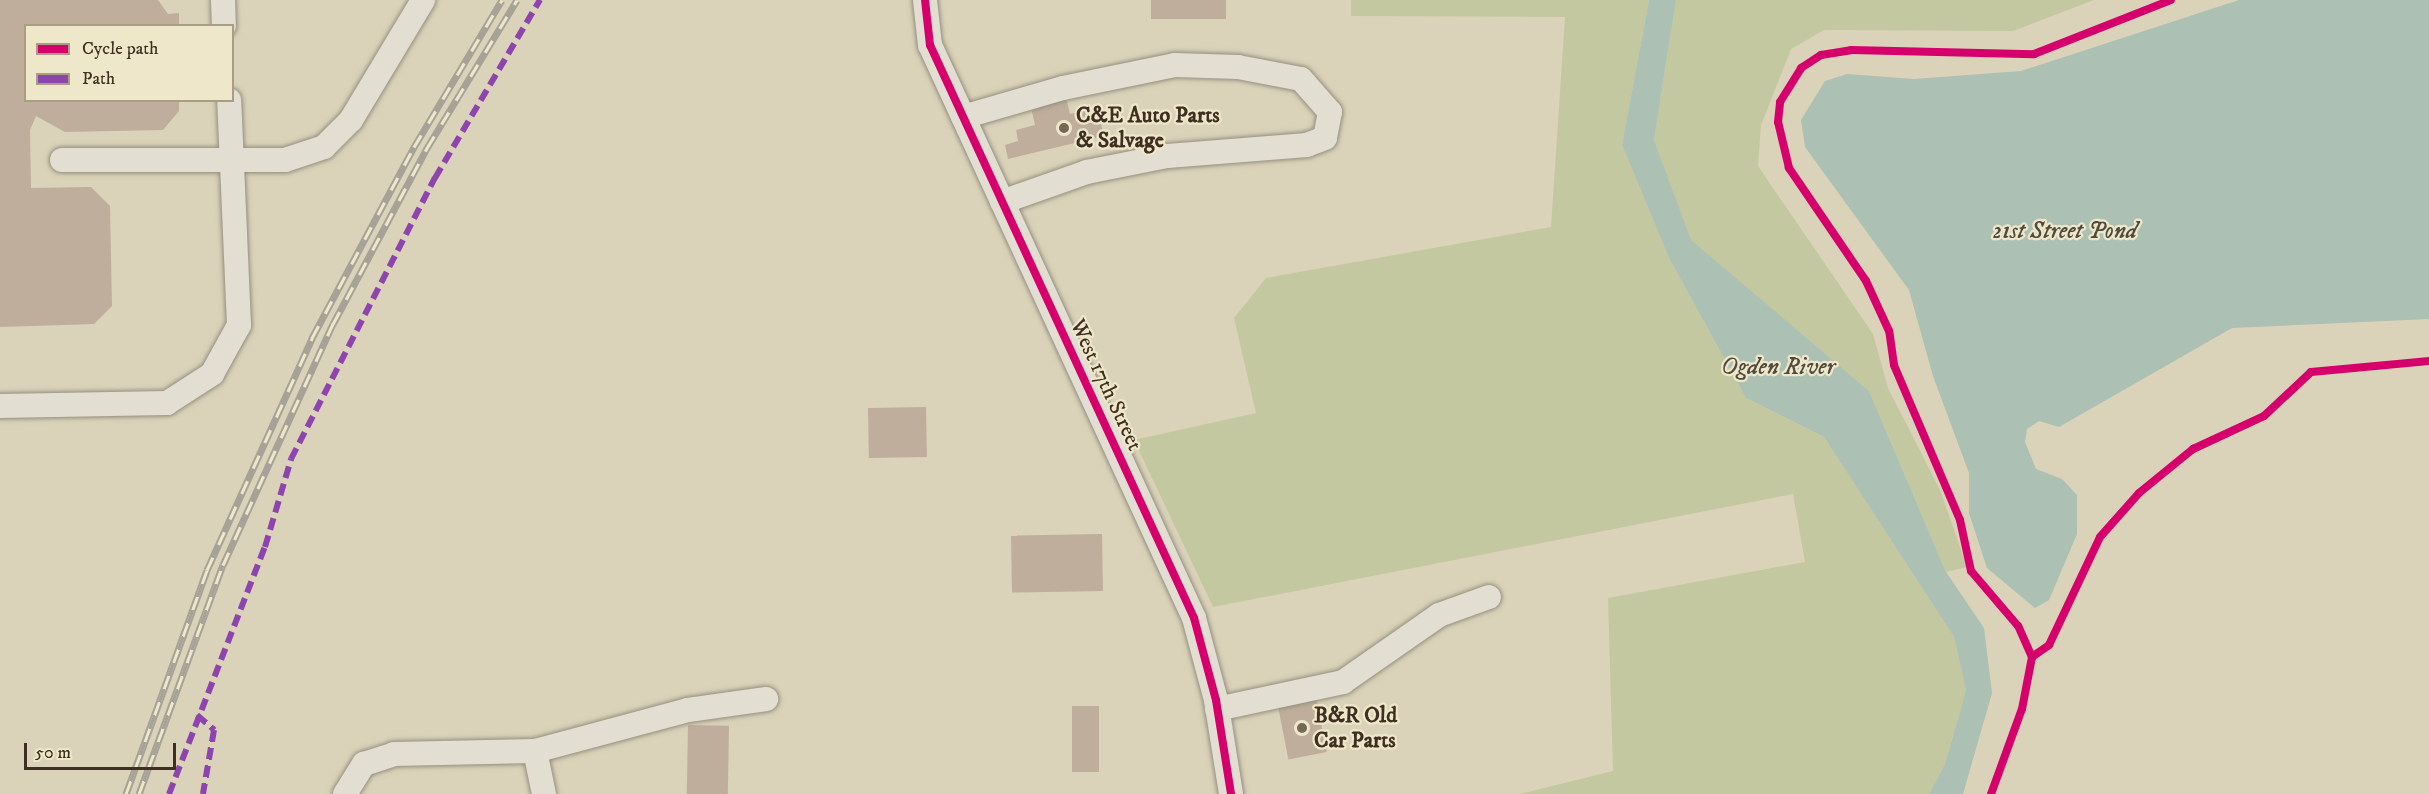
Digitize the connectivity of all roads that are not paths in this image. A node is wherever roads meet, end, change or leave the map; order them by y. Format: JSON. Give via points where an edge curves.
{"nodes":[{"id":1,"x":223,"y":0,"type":"edge"},
{"id":2,"x":423,"y":0,"type":"edge"},
{"id":3,"x":925,"y":0,"type":"edge"},
{"id":4,"x":224,"y":24,"type":"edge"},
{"id":5,"x":229,"y":102,"type":"edge"},
{"id":6,"x":963,"y":117,"type":"junction"},
{"id":7,"x":62,"y":160,"type":"dead end"},
{"id":8,"x":232,"y":160,"type":"junction"},
{"id":9,"x":1002,"y":202,"type":"junction"},
{"id":10,"x":0,"y":406,"type":"edge"},
{"id":11,"x":1490,"y":597,"type":"dead end"},
{"id":12,"x":766,"y":699,"type":"dead end"},
{"id":13,"x":1217,"y":710,"type":"junction"},
{"id":14,"x":535,"y":752,"type":"junction"},
{"id":15,"x":345,"y":794,"type":"edge"},
{"id":16,"x":544,"y":794,"type":"edge"},
{"id":17,"x":1231,"y":794,"type":"edge"}],
"edges":[{"from":1,"to":4,"type":"street"},
{"from":2,"to":8,"type":"street","via":[[351,120],[324,147],[285,160]]},
{"from":3,"to":6,"type":"street","name":"West 17th Street","via":[[930,45]]},
{"from":5,"to":8,"type":"street"},
{"from":6,"to":9,"type":"street","name":"West 17th Street"},
{"from":6,"to":9,"type":"street","via":[[1064,88],[1175,65],[1238,67],[1301,79],[1330,112],[1325,138],[1307,145],[1167,156],[1087,172]]},
{"from":7,"to":8,"type":"street"},
{"from":8,"to":10,"type":"street","via":[[240,325],[212,374],[167,403]]},
{"from":9,"to":13,"type":"street","name":"West 17th Street","via":[[1194,618]]},
{"from":11,"to":13,"type":"street","via":[[1439,615],[1343,681]]},
{"from":12,"to":14,"type":"street","via":[[688,710]]},
{"from":13,"to":17,"type":"street","name":"West 17th Street"},
{"from":14,"to":15,"type":"street","via":[[394,754],[364,764]]},
{"from":14,"to":16,"type":"street"}]}
